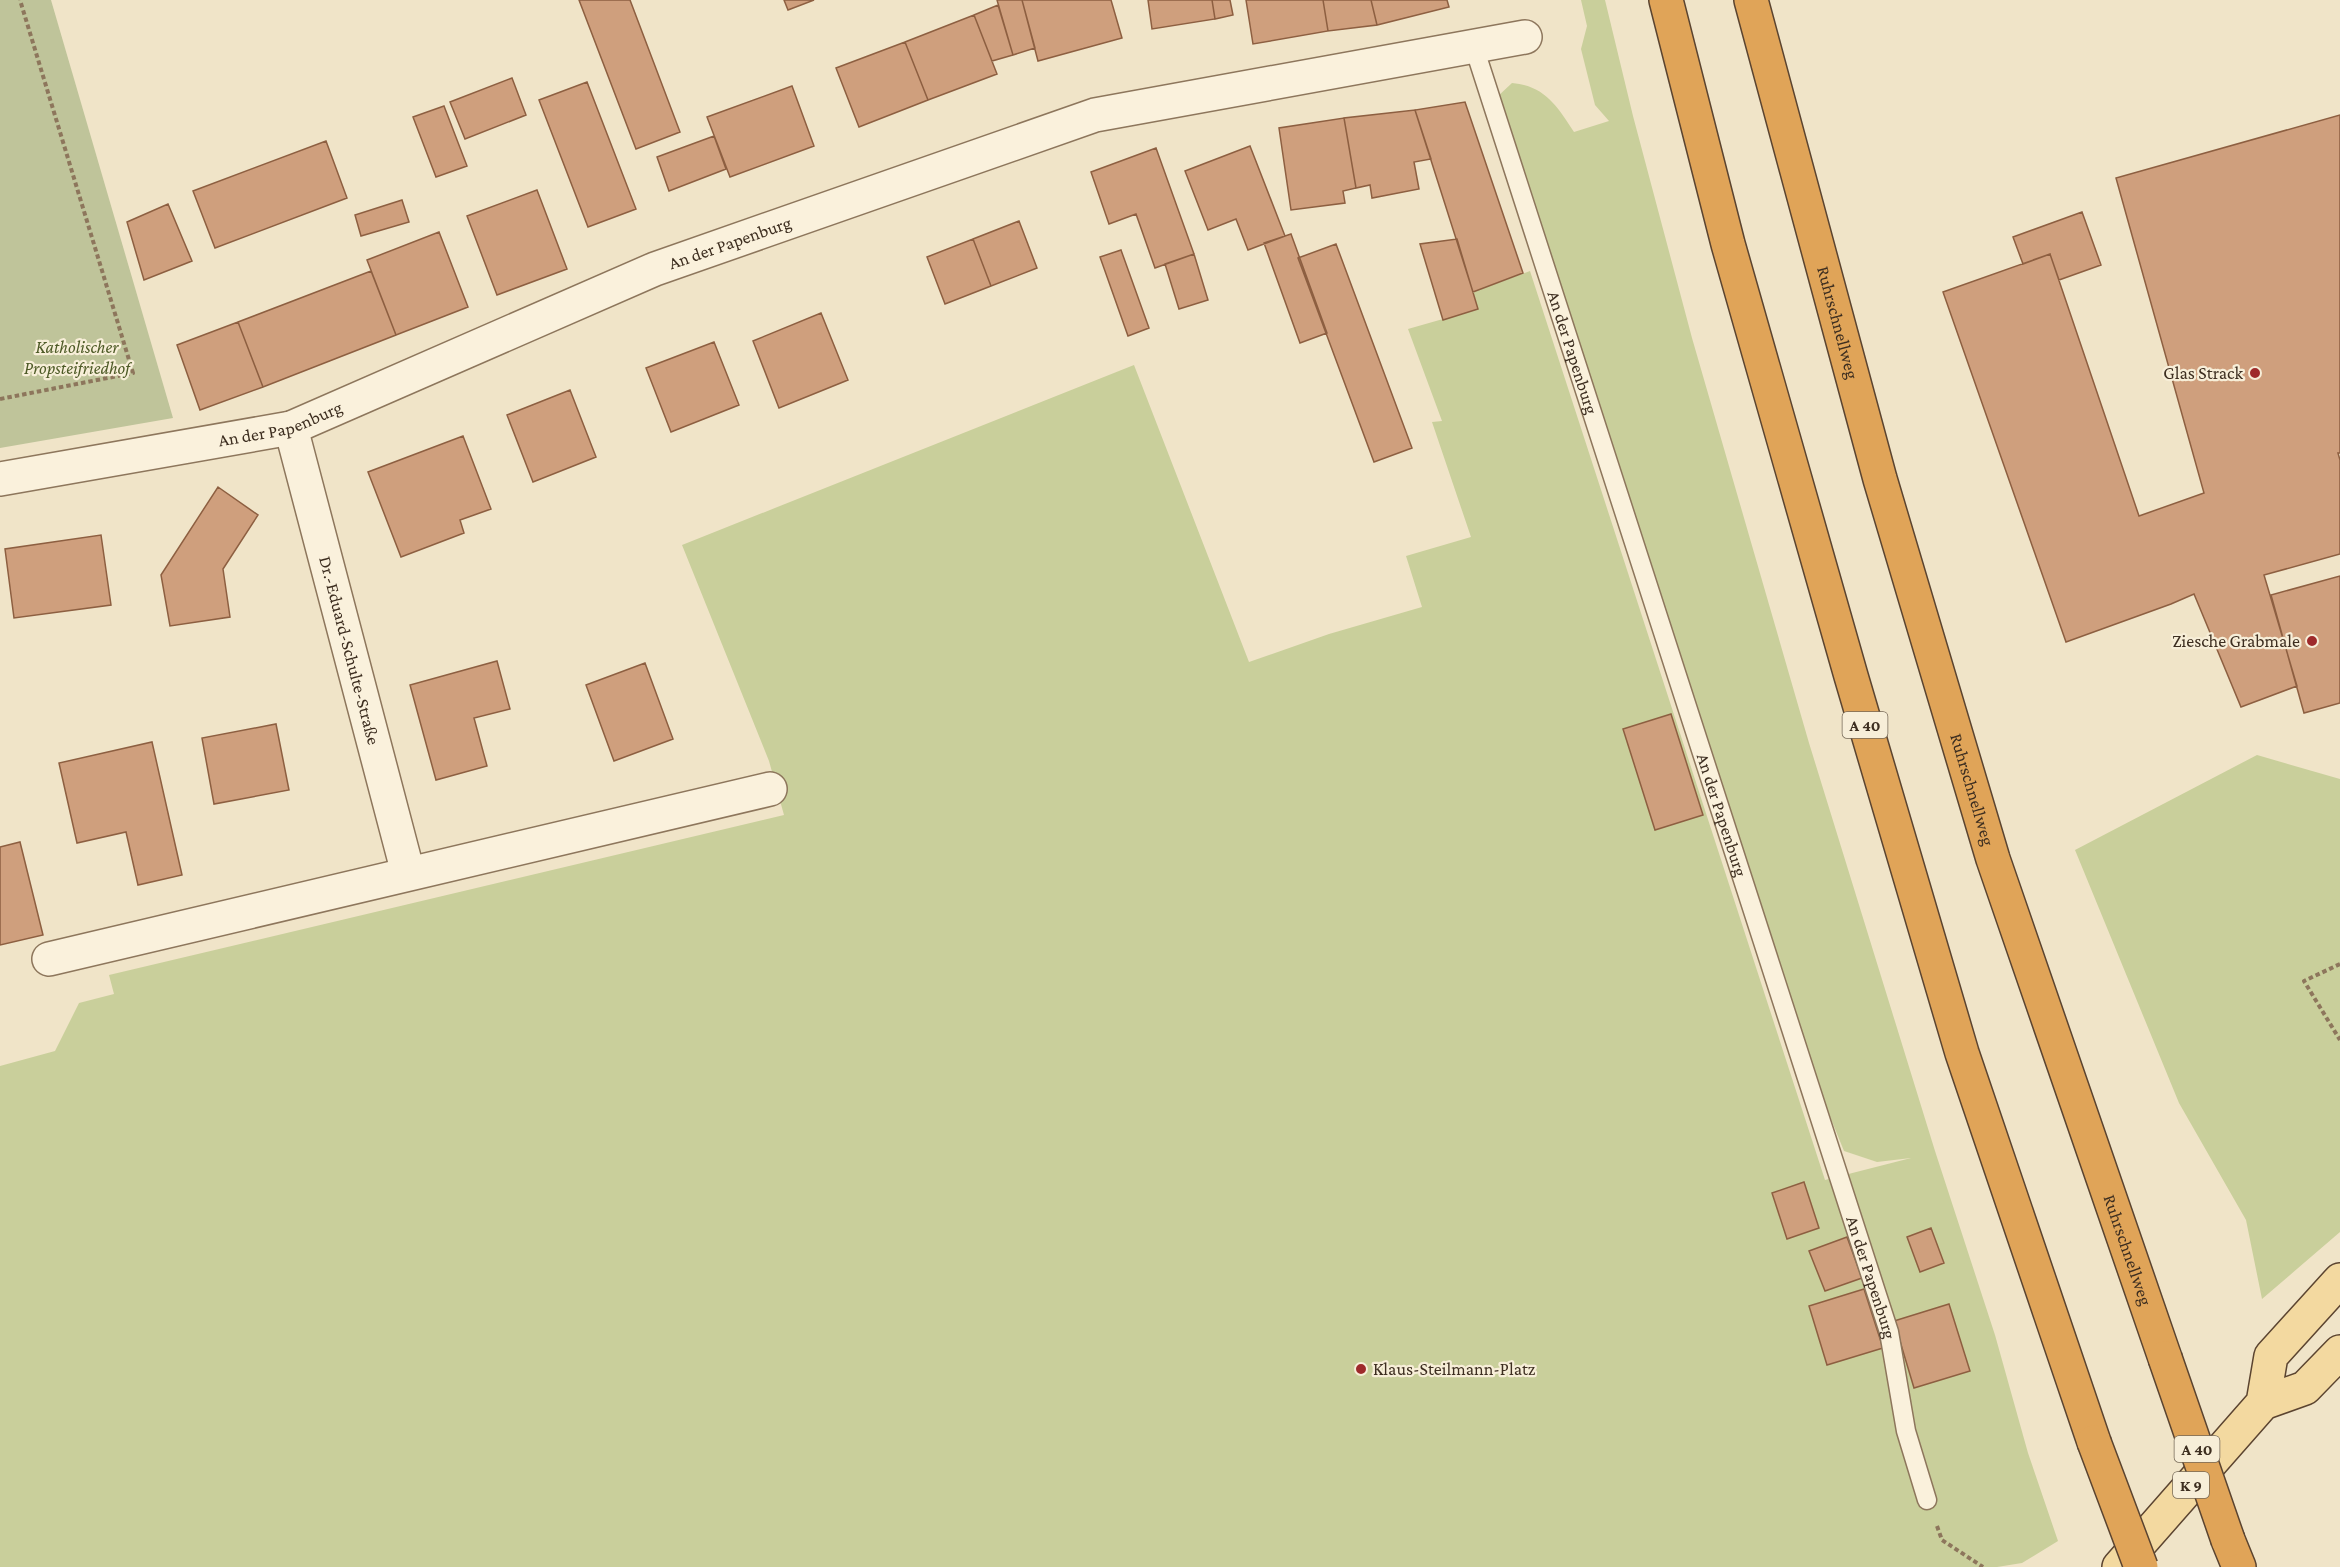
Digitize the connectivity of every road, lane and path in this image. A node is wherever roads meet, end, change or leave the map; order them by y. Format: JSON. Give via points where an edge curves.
{"nodes":[{"id":1,"x":20,"y":0,"type":"edge"},
{"id":2,"x":1666,"y":0,"type":"edge"},
{"id":3,"x":1751,"y":0,"type":"edge"},
{"id":4,"x":1525,"y":38,"type":"dead end"},
{"id":5,"x":1474,"y":47,"type":"junction"},
{"id":6,"x":0,"y":399,"type":"edge"},
{"id":7,"x":291,"y":428,"type":"junction"},
{"id":8,"x":0,"y":479,"type":"edge"},
{"id":9,"x":770,"y":789,"type":"dead end"},
{"id":10,"x":408,"y":873,"type":"junction"},
{"id":11,"x":48,"y":959,"type":"dead end"},
{"id":12,"x":2340,"y":964,"type":"edge"},
{"id":13,"x":2340,"y":1040,"type":"edge"},
{"id":14,"x":2340,"y":1280,"type":"edge"},
{"id":15,"x":2340,"y":1352,"type":"edge"},
{"id":16,"x":2263,"y":1403,"type":"junction"},
{"id":17,"x":1927,"y":1500,"type":"joint"},
{"id":18,"x":2234,"y":1553,"type":"edge"},
{"id":19,"x":1983,"y":1567,"type":"edge"},
{"id":20,"x":2119,"y":1567,"type":"edge"},
{"id":21,"x":2141,"y":1567,"type":"edge"}],
"edges":[{"from":1,"to":6,"type":"path","via":[[133,373]]},
{"from":2,"to":21,"type":"highway","number":"A 40","bridge":true,"via":[[1731,255],[1959,1042],[2094,1442]]},
{"from":3,"to":18,"type":"highway","name":"Ruhrschnellweg","number":"A 40","bridge":true,"via":[[1880,479],[1994,859]]},
{"from":4,"to":5,"type":"street","name":"An der Papenburg"},
{"from":5,"to":7,"type":"street","name":"An der Papenburg","via":[[1095,115],[655,269]]},
{"from":5,"to":17,"type":"lane","name":"An der Papenburg","via":[[1885,1321],[1906,1431]]},
{"from":7,"to":8,"type":"street","name":"An der Papenburg"},
{"from":7,"to":10,"type":"street","name":"Dr.-Eduard-Schulte-Straße"},
{"from":9,"to":10,"type":"street"},
{"from":10,"to":11,"type":"street"},
{"from":12,"to":13,"type":"path","via":[[2304,981]]},
{"from":14,"to":16,"type":"main road","via":[[2271,1356]]},
{"from":15,"to":16,"type":"main road","number":"K 9","via":[[2305,1388]]},
{"from":16,"to":20,"type":"main road","number":"K 9"},
{"from":17,"to":19,"type":"path","via":[[1942,1540]]}]}
